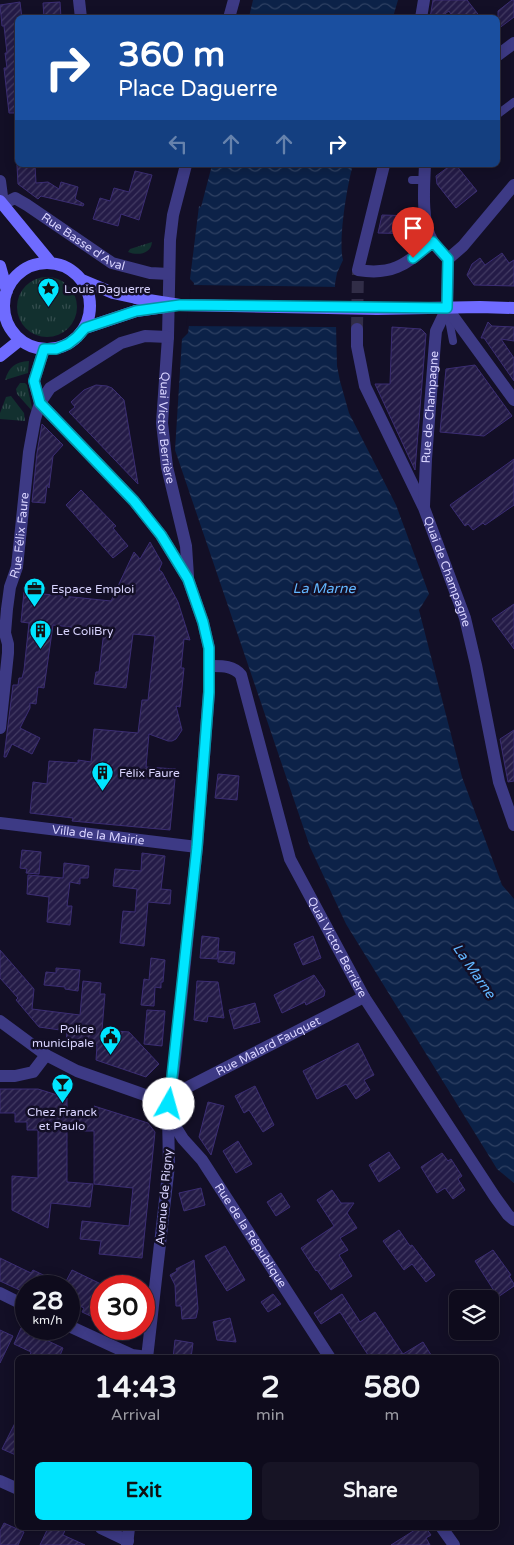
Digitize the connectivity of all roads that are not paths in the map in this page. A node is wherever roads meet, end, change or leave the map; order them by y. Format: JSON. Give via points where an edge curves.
{"nodes":[{"id":1,"x":80,"y":0,"type":"edge"},
{"id":2,"x":234,"y":0,"type":"edge"},
{"id":3,"x":424,"y":0,"type":"edge"},
{"id":4,"x":81,"y":15,"type":"edge"},
{"id":5,"x":230,"y":15,"type":"edge"},
{"id":6,"x":422,"y":15,"type":"edge"},
{"id":7,"x":514,"y":43,"type":"edge"},
{"id":8,"x":500,"y":54,"type":"edge"},
{"id":9,"x":514,"y":102,"type":"edge"},
{"id":10,"x":500,"y":112,"type":"edge"},
{"id":11,"x":185,"y":167,"type":"edge"},
{"id":12,"x":384,"y":167,"type":"edge"},
{"id":13,"x":425,"y":167,"type":"edge"},
{"id":14,"x":0,"y":181,"type":"edge"},
{"id":15,"x":514,"y":185,"type":"edge"},
{"id":16,"x":1,"y":205,"type":"edge"},
{"id":17,"x":433,"y":242,"type":"junction"},
{"id":18,"x":448,"y":259,"type":"junction"},
{"id":19,"x":51,"y":263,"type":"junction"},
{"id":20,"x":0,"y":266,"type":"edge"},
{"id":21,"x":169,"y":274,"type":"junction"},
{"id":22,"x":82,"y":280,"type":"junction"},
{"id":23,"x":3,"y":303,"type":"edge"},
{"id":24,"x":136,"y":305,"type":"junction"},
{"id":25,"x":447,"y":308,"type":"junction"},
{"id":26,"x":514,"y":308,"type":"edge"},
{"id":27,"x":85,"y":328,"type":"junction"},
{"id":28,"x":357,"y":329,"type":"tunnel mouth"},
{"id":29,"x":168,"y":337,"type":"junction"},
{"id":30,"x":20,"y":340,"type":"junction"},
{"id":31,"x":453,"y":341,"type":"dead end"},
{"id":32,"x":44,"y":349,"type":"junction"},
{"id":33,"x":0,"y":356,"type":"edge"},
{"id":34,"x":514,"y":400,"type":"edge"},
{"id":35,"x":40,"y":403,"type":"junction"},
{"id":36,"x":424,"y":508,"type":"junction"},
{"id":37,"x":188,"y":579,"type":"junction"},
{"id":38,"x":209,"y":666,"type":"junction"},
{"id":39,"x":0,"y":728,"type":"edge"},
{"id":40,"x":0,"y":824,"type":"edge"},
{"id":41,"x":514,"y":825,"type":"edge"},
{"id":42,"x":197,"y":847,"type":"junction"},
{"id":43,"x":364,"y":997,"type":"junction"},
{"id":44,"x":0,"y":1021,"type":"edge"},
{"id":45,"x":46,"y":1055,"type":"junction"},
{"id":46,"x":0,"y":1076,"type":"edge"},
{"id":47,"x":170,"y":1093,"type":"junction"},
{"id":48,"x":168,"y":1115,"type":"junction"},
{"id":49,"x":514,"y":1220,"type":"edge"},
{"id":50,"x":0,"y":1293,"type":"edge"},
{"id":51,"x":15,"y":1300,"type":"edge"},
{"id":52,"x":80,"y":1331,"type":"edge"},
{"id":53,"x":132,"y":1355,"type":"edge"},
{"id":54,"x":147,"y":1355,"type":"edge"},
{"id":55,"x":328,"y":1355,"type":"edge"},
{"id":56,"x":0,"y":1481,"type":"edge"},
{"id":57,"x":15,"y":1488,"type":"edge"},
{"id":58,"x":104,"y":1530,"type":"edge"},
{"id":59,"x":129,"y":1530,"type":"edge"},
{"id":60,"x":443,"y":1530,"type":"edge"},
{"id":61,"x":127,"y":1543,"type":"edge"},
{"id":62,"x":454,"y":1545,"type":"edge"}],
"edges":[{"from":1,"to":4,"type":"street"},
{"from":2,"to":5,"type":"street"},
{"from":3,"to":6,"type":"street"},
{"from":7,"to":8,"type":"street"},
{"from":9,"to":10,"type":"lane"},
{"from":11,"to":21,"type":"street","name":"Quai Victor Berrière","via":[[173,215]]},
{"from":12,"to":17,"type":"street","via":[[358,270],[377,273],[396,268]]},
{"from":13,"to":17,"type":"street","via":[[418,180],[428,233]]},
{"from":14,"to":16,"type":"street"},
{"from":15,"to":18,"type":"street","via":[[463,246]]},
{"from":16,"to":19,"type":"main road"},
{"from":16,"to":21,"type":"street","name":"Rue Basse d'Aval","via":[[15,198],[112,263]]},
{"from":17,"to":18,"type":"street"},
{"from":18,"to":25,"type":"street"},
{"from":19,"to":22,"type":"main road","via":[[73,271]]},
{"from":19,"to":23,"type":"main road","via":[[39,263],[24,270],[12,281]]},
{"from":20,"to":23,"type":"main road"},
{"from":21,"to":29,"type":"street","name":"Quai Victor Berrière"},
{"from":22,"to":24,"type":"main road"},
{"from":22,"to":27,"type":"main road","via":[[90,298]]},
{"from":23,"to":30,"type":"main road","via":[[11,331]]},
{"from":24,"to":25,"type":"main road","bridge":true},
{"from":24,"to":27,"type":"main road"},
{"from":25,"to":26,"type":"main road"},
{"from":25,"to":31,"type":"lane"},
{"from":25,"to":34,"type":"street"},
{"from":25,"to":36,"type":"street","name":"Rue de Champagne","via":[[436,331]]},
{"from":27,"to":32,"type":"main road","via":[[68,344]]},
{"from":28,"to":36,"type":"street","name":"Quai de Champagne","via":[[365,386]]},
{"from":29,"to":35,"type":"street","via":[[145,336],[116,345],[50,388]]},
{"from":29,"to":37,"type":"street","name":"Quai Victor Berrière","via":[[163,431],[167,467],[186,546]]},
{"from":30,"to":32,"type":"main road","via":[[34,348]]},
{"from":30,"to":33,"type":"main road"},
{"from":32,"to":35,"type":"street","via":[[34,381]]},
{"from":35,"to":37,"type":"street","name":"Avenue de Rigny","via":[[134,501],[161,535]]},
{"from":35,"to":39,"type":"street","name":"Rue Félix Faure","via":[[29,452],[17,567],[7,609],[5,633],[8,653]]},
{"from":36,"to":41,"type":"street","name":"Quai de Champagne","via":[[465,618],[498,782]]},
{"from":37,"to":38,"type":"street","name":"Avenue de Rigny","via":[[203,622]]},
{"from":38,"to":42,"type":"street","name":"Avenue de Rigny"},
{"from":38,"to":43,"type":"street","name":"Quai Victor Berrière","via":[[230,667],[241,675],[290,859]]},
{"from":40,"to":42,"type":"street","name":"Villa de la Mairie"},
{"from":42,"to":47,"type":"street","name":"Avenue de Rigny"},
{"from":43,"to":47,"type":"street","name":"Rue Malard Fauquet","via":[[186,1088]]},
{"from":43,"to":49,"type":"street","name":"Quai Victor Berrière","via":[[495,1197]]},
{"from":44,"to":45,"type":"street","name":"Rue de la République"},
{"from":45,"to":46,"type":"street","via":[[34,1072]]},
{"from":45,"to":48,"type":"street","name":"Rue de la République","via":[[77,1071],[145,1095]]},
{"from":47,"to":48,"type":"street","name":"Avenue de Rigny"},
{"from":48,"to":54,"type":"street","name":"Avenue de Rigny","via":[[169,1166]]},
{"from":48,"to":55,"type":"street","name":"Rue de la République","via":[[202,1160]]},
{"from":50,"to":51,"type":"street"},
{"from":52,"to":53,"type":"street"},
{"from":56,"to":57,"type":"street"},
{"from":58,"to":61,"type":"street"},
{"from":59,"to":61,"type":"street"},
{"from":60,"to":62,"type":"street"}]}
